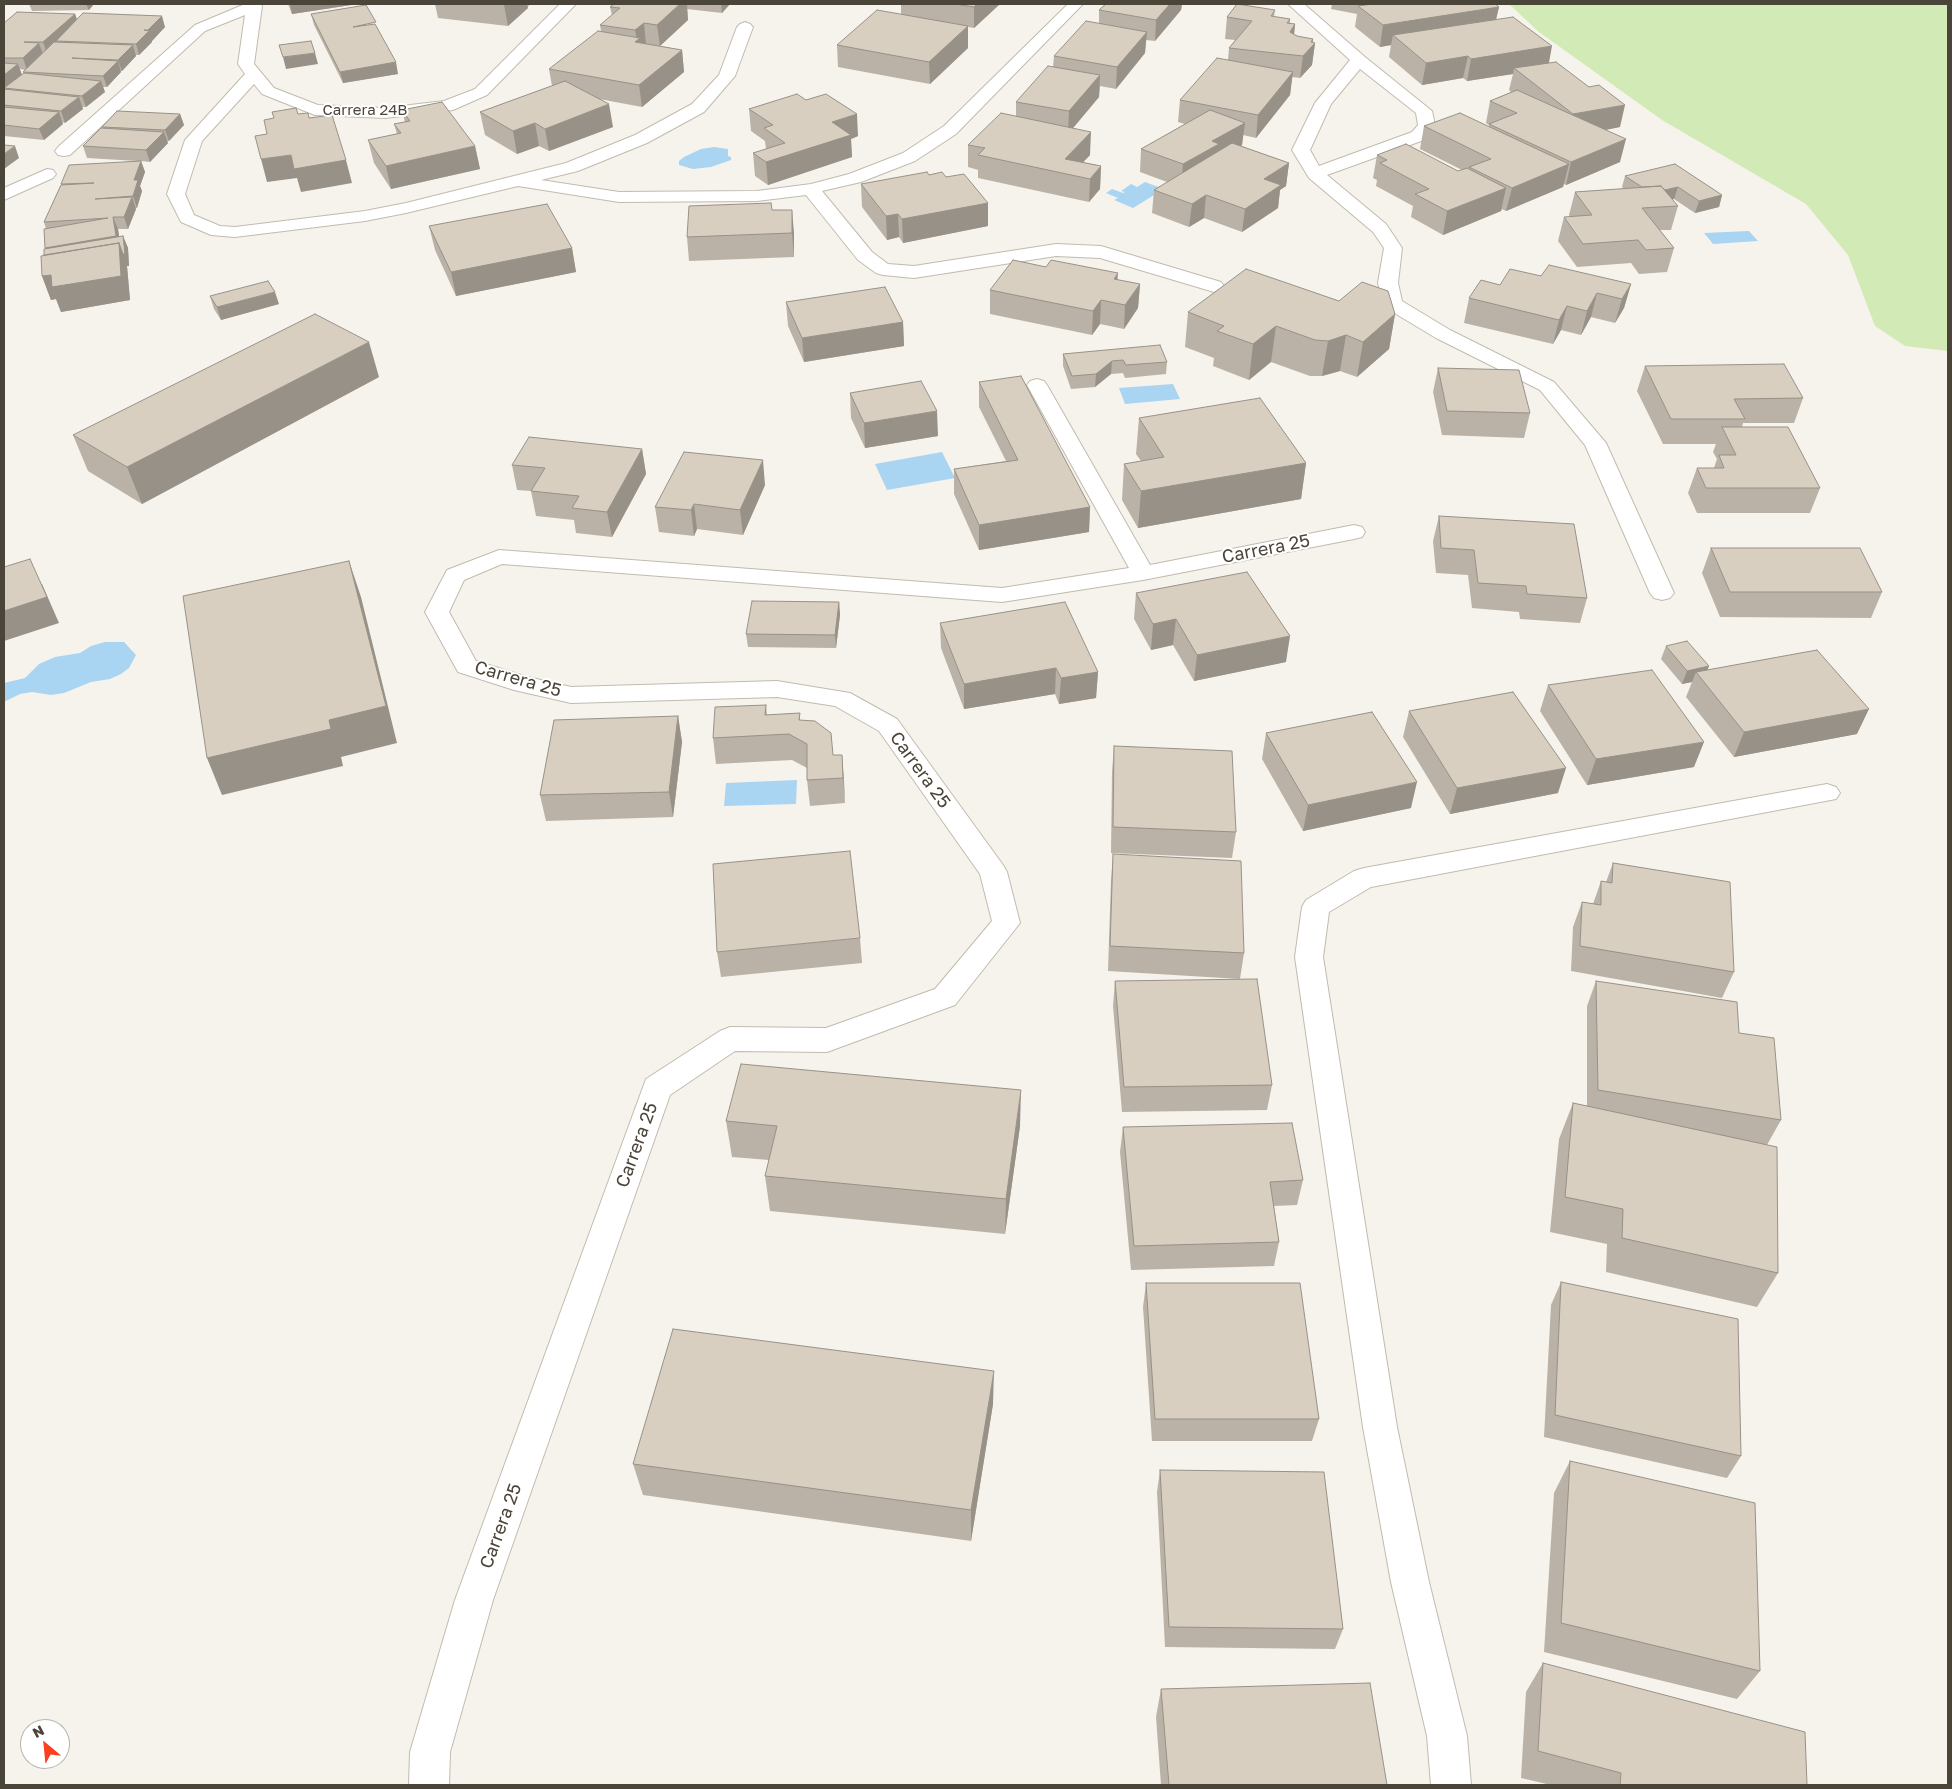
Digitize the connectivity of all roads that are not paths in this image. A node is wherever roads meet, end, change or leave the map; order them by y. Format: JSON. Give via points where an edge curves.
{"nodes":[{"id":1,"x":568,"y":4,"type":"edge"},
{"id":2,"x":1076,"y":4,"type":"edge"},
{"id":3,"x":1295,"y":4,"type":"edge"},
{"id":4,"x":253,"y":5,"type":"edge"},
{"id":5,"x":745,"y":27,"type":"dead end"},
{"id":6,"x":1359,"y":60,"type":"junction"},
{"id":7,"x":254,"y":74,"type":"junction"},
{"id":8,"x":64,"y":152,"type":"dead end"},
{"id":9,"x":47,"y":174,"type":"dead end"},
{"id":10,"x":1315,"y":174,"type":"junction"},
{"id":11,"x":515,"y":181,"type":"junction"},
{"id":12,"x":811,"y":189,"type":"junction"},
{"id":13,"x":4,"y":195,"type":"edge"},
{"id":14,"x":1214,"y":286,"type":"dead end"},
{"id":15,"x":1037,"y":385,"type":"dead end"},
{"id":16,"x":1354,"y":532,"type":"dead end"},
{"id":17,"x":1143,"y":573,"type":"junction"},
{"id":18,"x":1662,"y":593,"type":"dead end"},
{"id":19,"x":1827,"y":793,"type":"dead end"},
{"id":20,"x":429,"y":1785,"type":"edge"},
{"id":21,"x":1451,"y":1785,"type":"edge"}],
"edges":[{"from":1,"to":7,"type":"street","name":"Carrera 24B","via":[[481,92],[448,106],[385,113],[315,110],[268,91]]},
{"from":2,"to":12,"type":"street","via":[[950,130],[909,157],[855,178]]},
{"from":3,"to":6,"type":"street"},
{"from":4,"to":7,"type":"street","name":"Carrera 24B","via":[[246,64]]},
{"from":4,"to":8,"type":"street","via":[[200,28]]},
{"from":5,"to":11,"type":"street","via":[[726,76],[698,108],[641,139],[572,167]]},
{"from":6,"to":10,"type":"street","via":[[1323,103],[1301,150]]},
{"from":6,"to":10,"type":"street","via":[[1424,110],[1428,124],[1418,136]]},
{"from":7,"to":11,"type":"street","via":[[194,140],[176,194],[187,218],[217,231],[235,232],[365,216]]},
{"from":9,"to":13,"type":"street"},
{"from":10,"to":18,"type":"street","via":[[1380,228],[1393,248],[1388,283],[1393,304],[1443,334],[1547,386],[1595,443]]},
{"from":11,"to":12,"type":"street","via":[[619,197],[757,196]]},
{"from":12,"to":14,"type":"street","via":[[866,256],[883,270],[914,272],[1056,250],[1101,252]]},
{"from":15,"to":17,"type":"street"},
{"from":16,"to":17,"type":"street","name":"Carrera 25"},
{"from":17,"to":20,"type":"street","name":"Carrera 25","via":[[1002,595],[499,557],[455,575],[437,612],[467,666],[523,684],[571,694],[777,688],[841,699],[888,726],[993,872],[1006,923],[945,997],[827,1040],[730,1039],[657,1088],[474,1600],[430,1752]]},
{"from":19,"to":21,"type":"street","via":[[1364,878],[1316,907],[1308,958],[1377,1407],[1410,1582],[1447,1736]]}]}
